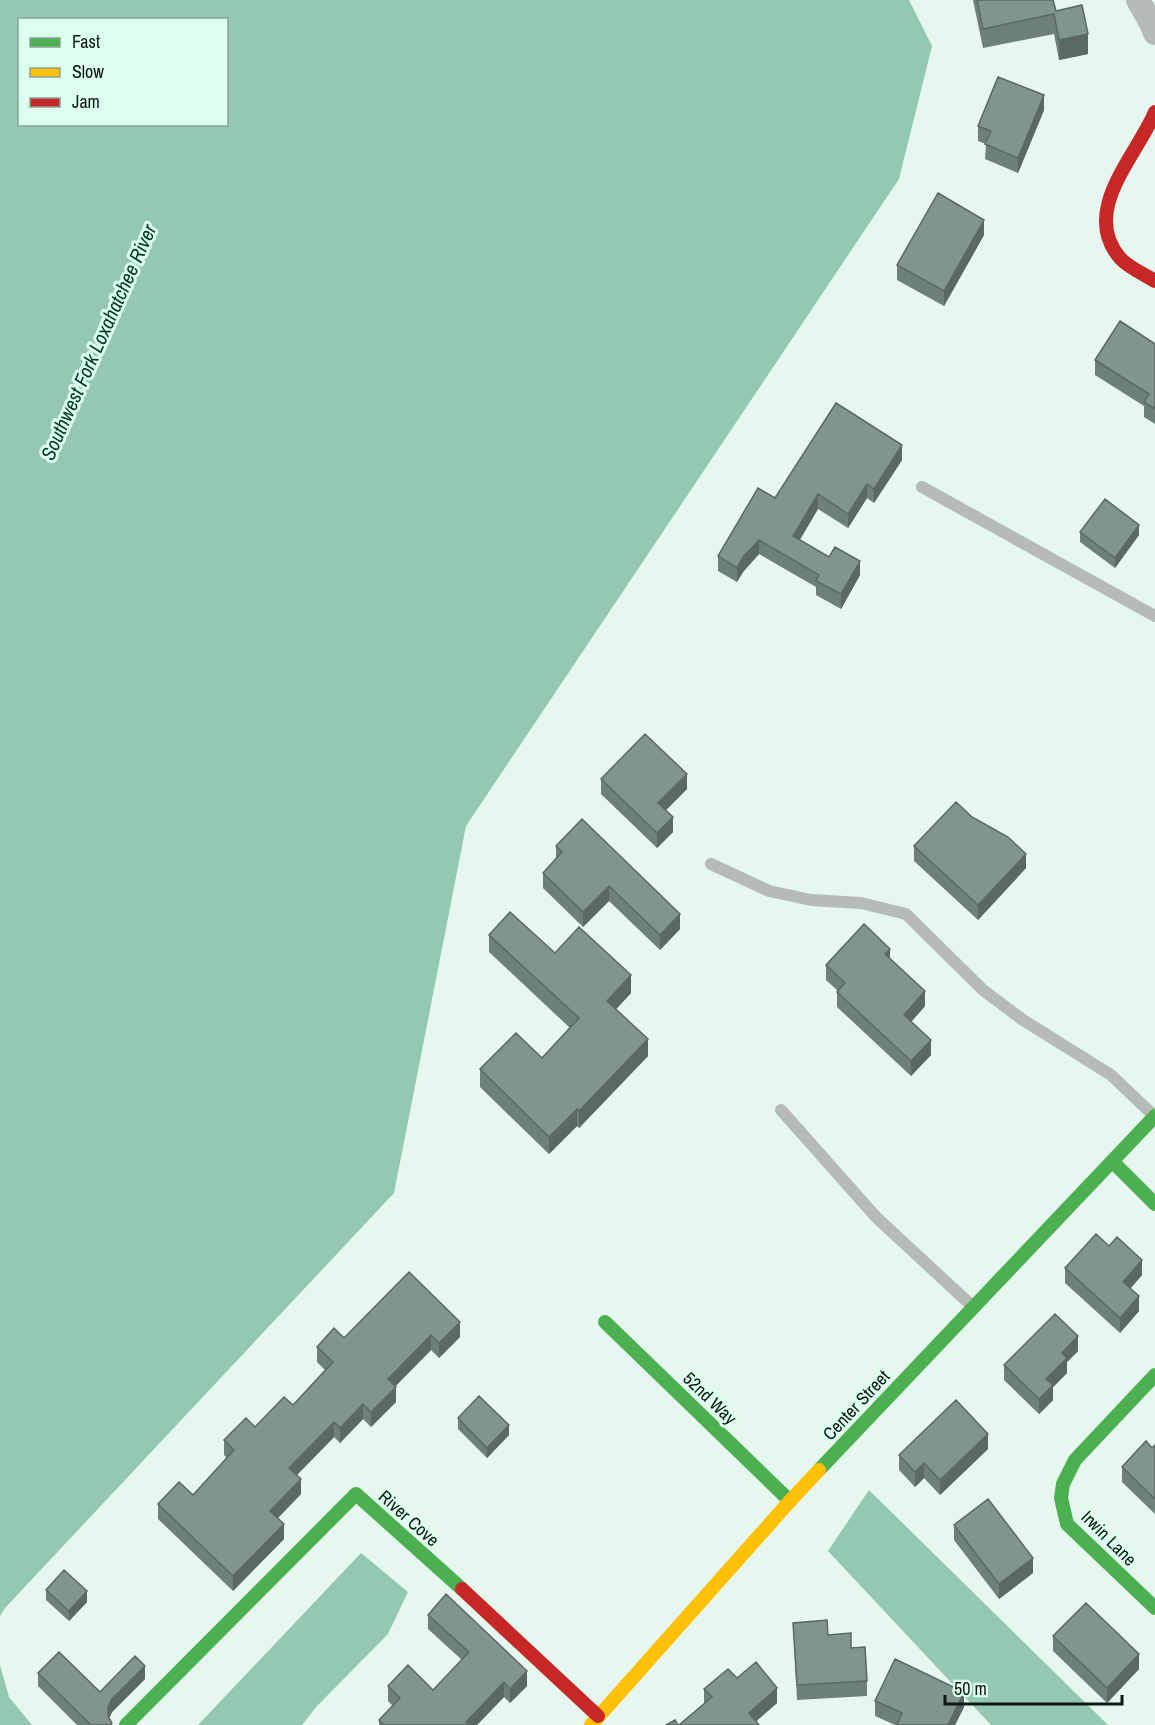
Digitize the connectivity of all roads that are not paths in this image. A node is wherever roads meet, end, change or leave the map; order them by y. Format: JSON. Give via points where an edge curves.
{"nodes":[{"id":1,"x":1138,"y":0,"type":"edge"},
{"id":2,"x":1155,"y":33,"type":"edge"},
{"id":3,"x":1155,"y":112,"type":"edge"},
{"id":4,"x":1155,"y":281,"type":"edge"},
{"id":5,"x":921,"y":487,"type":"dead end"},
{"id":6,"x":1155,"y":616,"type":"edge"},
{"id":7,"x":711,"y":864,"type":"dead end"},
{"id":8,"x":781,"y":1110,"type":"dead end"},
{"id":9,"x":1155,"y":1116,"type":"edge"},
{"id":10,"x":1112,"y":1161,"type":"junction"},
{"id":11,"x":1155,"y":1204,"type":"edge"},
{"id":12,"x":974,"y":1308,"type":"junction"},
{"id":13,"x":605,"y":1322,"type":"dead end"},
{"id":14,"x":1155,"y":1375,"type":"edge"},
{"id":15,"x":790,"y":1501,"type":"junction"},
{"id":16,"x":1155,"y":1608,"type":"edge"},
{"id":17,"x":595,"y":1720,"type":"edge"},
{"id":18,"x":126,"y":1725,"type":"edge"}],
"edges":[{"from":1,"to":2,"type":"street"},
{"from":3,"to":4,"type":"street","via":[[1105,208],[1105,226],[1121,258]]},
{"from":5,"to":6,"type":"lane"},
{"from":7,"to":9,"type":"lane","via":[[769,891],[811,900],[861,903],[906,914],[983,990],[1111,1075]]},
{"from":8,"to":12,"type":"lane","via":[[876,1217]]},
{"from":9,"to":10,"type":"street","name":"Center Street"},
{"from":10,"to":11,"type":"street"},
{"from":10,"to":12,"type":"street","name":"Center Street"},
{"from":12,"to":15,"type":"street","name":"Center Street"},
{"from":13,"to":15,"type":"street","name":"52nd Way"},
{"from":14,"to":16,"type":"street","name":"Irwin Lane","via":[[1075,1460],[1060,1490],[1067,1524]]},
{"from":15,"to":17,"type":"street","name":"Center Street"},
{"from":17,"to":18,"type":"street","name":"River Cove","via":[[479,1604],[356,1494]]}]}
